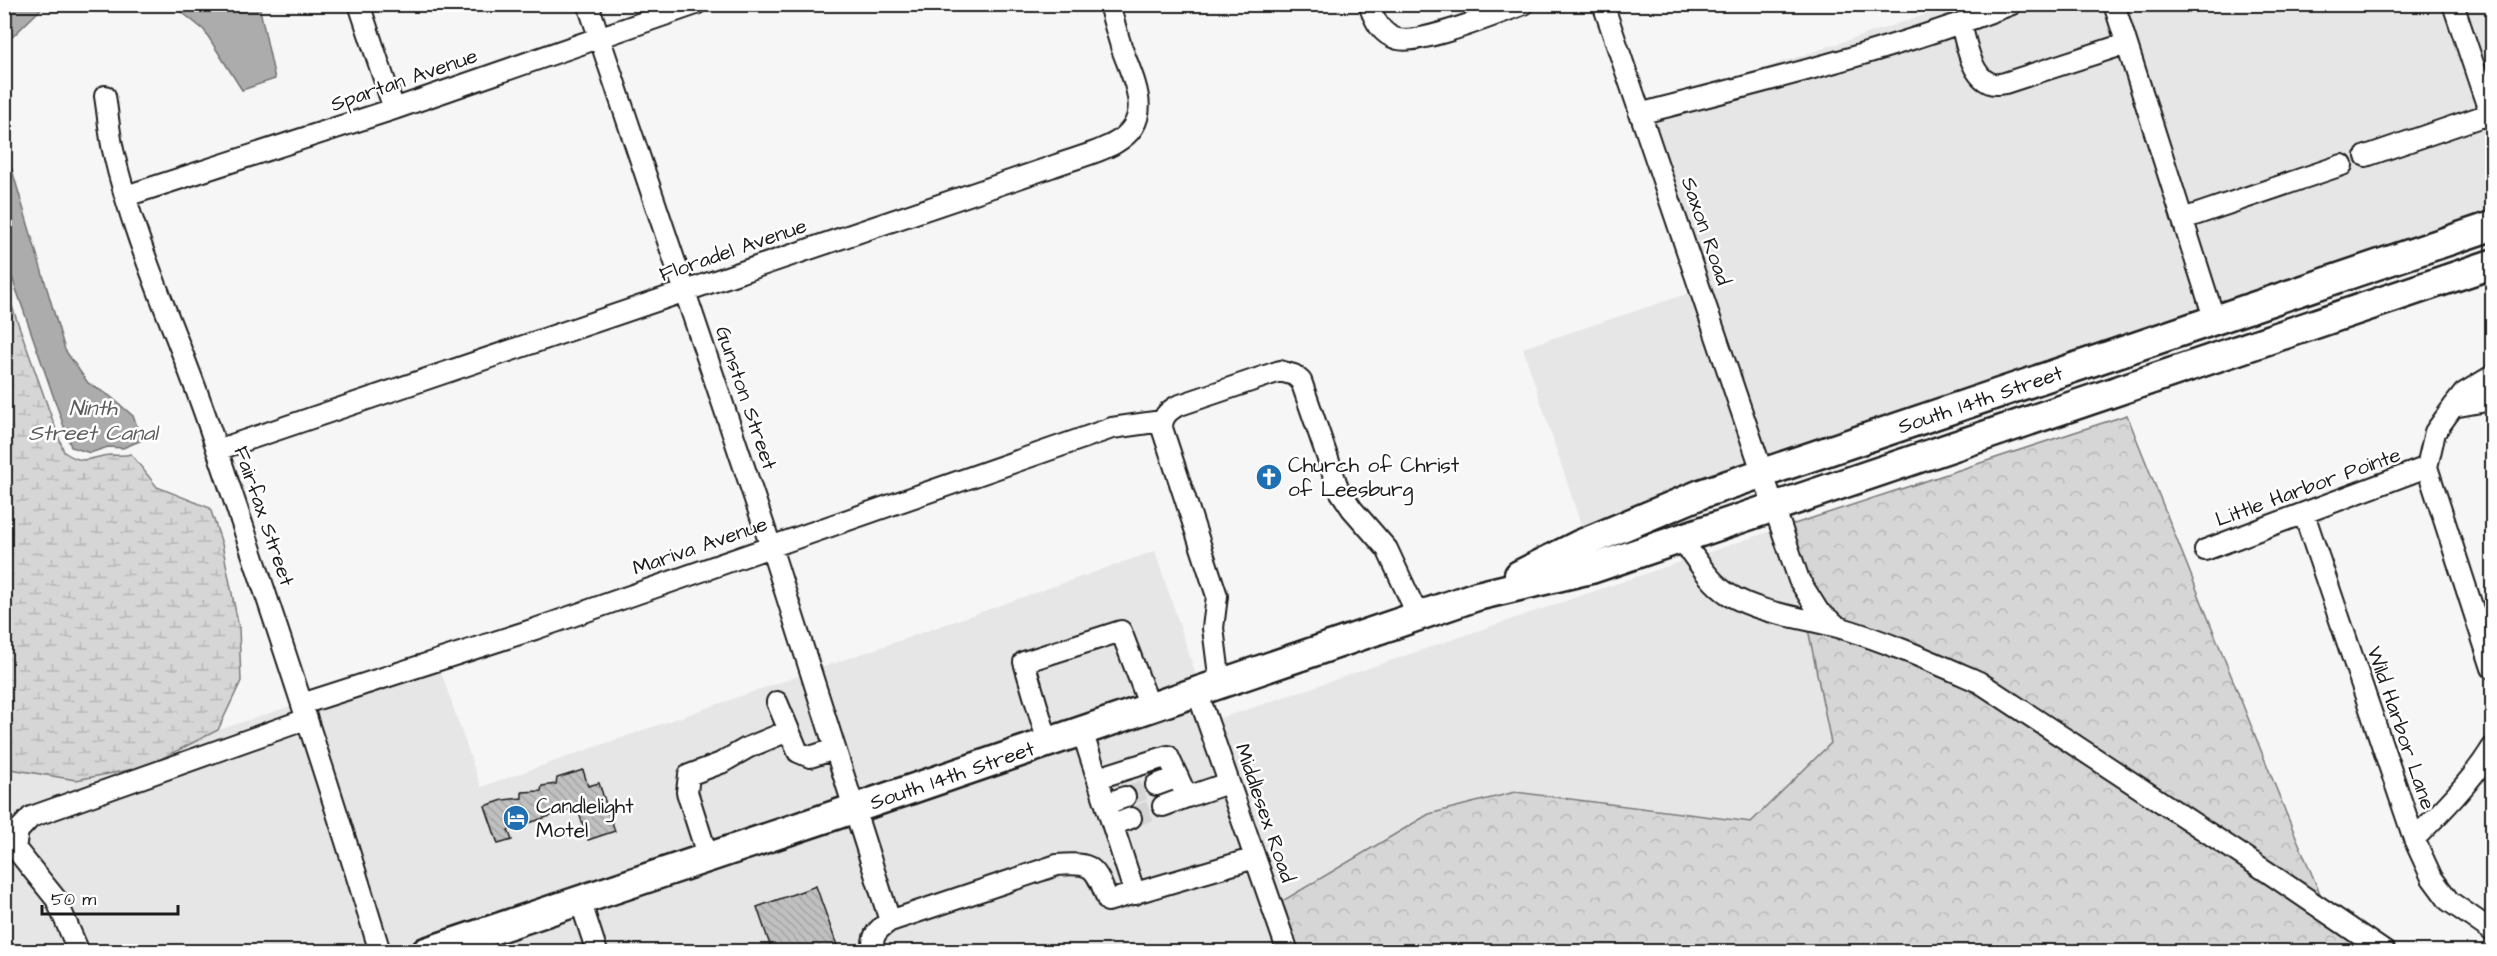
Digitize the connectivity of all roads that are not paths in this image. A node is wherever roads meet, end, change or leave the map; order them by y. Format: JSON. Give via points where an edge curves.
{"nodes":[{"id":1,"x":359,"y":4,"type":"edge"},
{"id":2,"x":588,"y":4,"type":"edge"},
{"id":3,"x":696,"y":4,"type":"edge"},
{"id":4,"x":1369,"y":4,"type":"edge"},
{"id":5,"x":1524,"y":4,"type":"edge"},
{"id":6,"x":1603,"y":4,"type":"edge"},
{"id":7,"x":2012,"y":4,"type":"edge"},
{"id":8,"x":2114,"y":4,"type":"edge"},
{"id":9,"x":2453,"y":4,"type":"edge"},
{"id":10,"x":1111,"y":5,"type":"edge"},
{"id":11,"x":1961,"y":24,"type":"junction"},
{"id":12,"x":599,"y":39,"type":"junction"},
{"id":13,"x":2126,"y":44,"type":"junction"},
{"id":14,"x":105,"y":96,"type":"dead end"},
{"id":15,"x":394,"y":109,"type":"junction"},
{"id":16,"x":1639,"y":114,"type":"junction"},
{"id":17,"x":2492,"y":116,"type":"edge"},
{"id":18,"x":2366,"y":156,"type":"dead end"},
{"id":19,"x":2342,"y":165,"type":"dead end"},
{"id":20,"x":126,"y":196,"type":"junction"},
{"id":21,"x":2183,"y":219,"type":"junction"},
{"id":22,"x":2493,"y":226,"type":"edge"},
{"id":23,"x":2493,"y":264,"type":"edge"},
{"id":24,"x":685,"y":292,"type":"junction"},
{"id":25,"x":2215,"y":321,"type":"junction"},
{"id":26,"x":2493,"y":376,"type":"edge"},
{"id":27,"x":2493,"y":400,"type":"edge"},
{"id":28,"x":2453,"y":407,"type":"junction"},
{"id":29,"x":1162,"y":421,"type":"junction"},
{"id":30,"x":217,"y":450,"type":"junction"},
{"id":31,"x":2427,"y":467,"type":"junction"},
{"id":32,"x":1762,"y":474,"type":"junction"},
{"id":33,"x":1774,"y":508,"type":"junction"},
{"id":34,"x":2304,"y":514,"type":"junction"},
{"id":35,"x":1681,"y":539,"type":"junction"},
{"id":36,"x":771,"y":547,"type":"junction"},
{"id":37,"x":2205,"y":550,"type":"dead end"},
{"id":38,"x":1477,"y":596,"type":"junction"},
{"id":39,"x":1418,"y":616,"type":"junction"},
{"id":40,"x":1839,"y":627,"type":"junction"},
{"id":41,"x":2493,"y":668,"type":"edge"},
{"id":42,"x":1209,"y":687,"type":"junction"},
{"id":43,"x":777,"y":702,"type":"dead end"},
{"id":44,"x":1150,"y":707,"type":"junction"},
{"id":45,"x":304,"y":712,"type":"junction"},
{"id":46,"x":788,"y":731,"type":"junction"},
{"id":47,"x":1082,"y":731,"type":"junction"},
{"id":48,"x":1048,"y":742,"type":"junction"},
{"id":49,"x":2493,"y":748,"type":"edge"},
{"id":50,"x":835,"y":749,"type":"junction"},
{"id":51,"x":1178,"y":777,"type":"junction"},
{"id":52,"x":1098,"y":778,"type":"junction"},
{"id":53,"x":1228,"y":783,"type":"junction"},
{"id":54,"x":1156,"y":785,"type":"tunnel mouth"},
{"id":55,"x":1125,"y":797,"type":"tunnel mouth"},
{"id":56,"x":1187,"y":797,"type":"junction"},
{"id":57,"x":1106,"y":804,"type":"junction"},
{"id":58,"x":1163,"y":806,"type":"tunnel mouth"},
{"id":59,"x":853,"y":809,"type":"junction"},
{"id":60,"x":2414,"y":839,"type":"junction"},
{"id":61,"x":708,"y":858,"type":"junction"},
{"id":62,"x":1255,"y":858,"type":"junction"},
{"id":63,"x":1135,"y":894,"type":"junction"},
{"id":64,"x":580,"y":900,"type":"junction"},
{"id":65,"x":890,"y":921,"type":"junction"},
{"id":66,"x":2493,"y":931,"type":"edge"},
{"id":67,"x":79,"y":951,"type":"edge"},
{"id":68,"x":380,"y":951,"type":"edge"},
{"id":69,"x":428,"y":951,"type":"edge"},
{"id":70,"x":597,"y":951,"type":"edge"},
{"id":71,"x":874,"y":951,"type":"edge"},
{"id":72,"x":1288,"y":951,"type":"edge"},
{"id":73,"x":2385,"y":951,"type":"edge"}],
"edges":[{"from":1,"to":15,"type":"street"},
{"from":2,"to":12,"type":"street","name":"Gunston Street"},
{"from":3,"to":12,"type":"street","name":"Spartan Avenue"},
{"from":4,"to":5,"type":"street","via":[[1384,32],[1405,40]]},
{"from":6,"to":16,"type":"street","name":"Saxon Road"},
{"from":7,"to":11,"type":"street"},
{"from":8,"to":13,"type":"street"},
{"from":9,"to":17,"type":"street"},
{"from":10,"to":24,"type":"street","name":"Floradel Avenue","via":[[1139,108],[1136,124],[1115,143]]},
{"from":11,"to":13,"type":"street","via":[[1974,64],[1981,77],[1992,84]]},
{"from":11,"to":16,"type":"street","via":[[1839,62]]},
{"from":12,"to":15,"type":"street","name":"Spartan Avenue"},
{"from":12,"to":24,"type":"street","name":"Gunston Street"},
{"from":13,"to":21,"type":"street"},
{"from":14,"to":20,"type":"street","name":"Fairfax Street","via":[[113,149]]},
{"from":15,"to":20,"type":"street","name":"Spartan Avenue"},
{"from":16,"to":32,"type":"street","name":"Saxon Road"},
{"from":17,"to":18,"type":"street"},
{"from":19,"to":21,"type":"street"},
{"from":20,"to":30,"type":"street","name":"Fairfax Street"},
{"from":21,"to":25,"type":"street"},
{"from":22,"to":25,"type":"highway","name":"South 14th Street"},
{"from":23,"to":33,"type":"highway","name":"South 14th Street"},
{"from":24,"to":30,"type":"street","name":"Floradel Avenue"},
{"from":24,"to":36,"type":"street","name":"Gunston Street"},
{"from":25,"to":32,"type":"highway","name":"South 14th Street"},
{"from":26,"to":28,"type":"street","via":[[2464,393]]},
{"from":27,"to":28,"type":"street"},
{"from":28,"to":31,"type":"street","via":[[2435,432]]},
{"from":29,"to":36,"type":"street","name":"Mariva Avenue","via":[[1112,428]]},
{"from":29,"to":39,"type":"street","via":[[1177,406],[1280,370],[1294,375],[1301,381],[1338,488],[1387,549]]},
{"from":29,"to":42,"type":"street","name":"Middlesex Road","via":[[1217,596]]},
{"from":30,"to":45,"type":"street","name":"Fairfax Street"},
{"from":31,"to":34,"type":"street","name":"Little Harbor Pointe"},
{"from":31,"to":41,"type":"street"},
{"from":32,"to":33,"type":"street","name":"Saxon Road"},
{"from":32,"to":38,"type":"highway","name":"South 14th Street","via":[[1701,494],[1579,545]]},
{"from":33,"to":35,"type":"highway","name":"South 14th Street"},
{"from":33,"to":40,"type":"street","name":"Saxon Road","via":[[1809,599]]},
{"from":34,"to":37,"type":"street","name":"Little Harbor Pointe"},
{"from":34,"to":60,"type":"street","name":"Wild Harbor Lane"},
{"from":35,"to":38,"type":"highway","name":"South 14th Street","via":[[1591,569]]},
{"from":35,"to":40,"type":"street","via":[[1726,593],[1754,607]]},
{"from":36,"to":45,"type":"street","name":"Mariva Avenue"},
{"from":36,"to":50,"type":"street","name":"Gunston Street"},
{"from":38,"to":39,"type":"highway","name":"South 14th Street"},
{"from":39,"to":42,"type":"highway","name":"South 14th Street"},
{"from":40,"to":73,"type":"street","via":[[1979,682]]},
{"from":42,"to":44,"type":"highway","name":"South 14th Street"},
{"from":42,"to":53,"type":"street","name":"Middlesex Road"},
{"from":43,"to":46,"type":"street"},
{"from":44,"to":47,"type":"highway","name":"South 14th Street"},
{"from":44,"to":48,"type":"street","via":[[1121,631],[1024,662]]},
{"from":45,"to":67,"type":"street","name":"Mariva Avenue","via":[[31,817],[18,831],[15,848],[56,899]]},
{"from":45,"to":68,"type":"street","name":"Fairfax Street"},
{"from":46,"to":50,"type":"street","via":[[804,756]]},
{"from":46,"to":61,"type":"street","via":[[689,775],[687,792]]},
{"from":47,"to":48,"type":"highway","name":"South 14th Street"},
{"from":47,"to":52,"type":"street"},
{"from":48,"to":59,"type":"highway","name":"South 14th Street"},
{"from":49,"to":60,"type":"street"},
{"from":50,"to":59,"type":"street","name":"Gunston Street"},
{"from":51,"to":52,"type":"street","via":[[1168,756]]},
{"from":51,"to":54,"type":"street"},
{"from":51,"to":56,"type":"street"},
{"from":52,"to":57,"type":"street"},
{"from":53,"to":56,"type":"street"},
{"from":53,"to":62,"type":"street","name":"Middlesex Road"},
{"from":55,"to":57,"type":"street"},
{"from":56,"to":58,"type":"street"},
{"from":57,"to":63,"type":"street","via":[[1122,821]]},
{"from":59,"to":61,"type":"highway","name":"South 14th Street"},
{"from":59,"to":65,"type":"street","name":"Gunston Street"},
{"from":60,"to":66,"type":"street","name":"Wild Harbor Lane","via":[[2432,878],[2449,902]]},
{"from":61,"to":64,"type":"highway","name":"South 14th Street"},
{"from":62,"to":63,"type":"street"},
{"from":62,"to":72,"type":"street","name":"Middlesex Road"},
{"from":63,"to":65,"type":"street","via":[[1108,901],[1093,870],[1081,863],[1057,865]]},
{"from":64,"to":69,"type":"highway","name":"South 14th Street"},
{"from":64,"to":70,"type":"street"},
{"from":65,"to":71,"type":"street","via":[[875,934]]}]}
